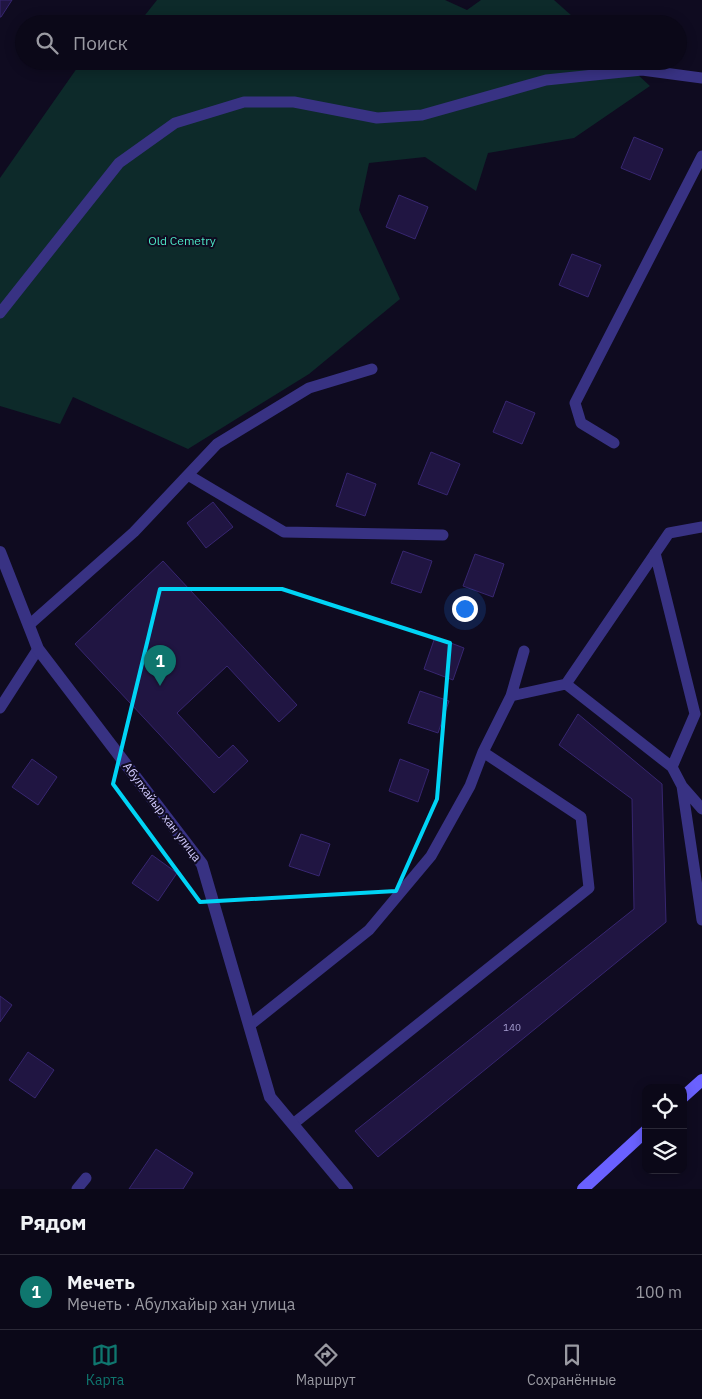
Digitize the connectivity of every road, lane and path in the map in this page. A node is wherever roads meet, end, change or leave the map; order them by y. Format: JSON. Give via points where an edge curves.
{"nodes":[{"id":1,"x":702,"y":78,"type":"edge"},
{"id":2,"x":702,"y":156,"type":"edge"},
{"id":3,"x":0,"y":314,"type":"edge"},
{"id":4,"x":372,"y":369,"type":"dead end"},
{"id":5,"x":614,"y":443,"type":"dead end"},
{"id":6,"x":188,"y":475,"type":"junction"},
{"id":7,"x":702,"y":528,"type":"edge"},
{"id":8,"x":443,"y":535,"type":"dead end"},
{"id":9,"x":0,"y":552,"type":"edge"},
{"id":10,"x":655,"y":553,"type":"junction"},
{"id":11,"x":29,"y":625,"type":"junction"},
{"id":12,"x":38,"y":649,"type":"junction"},
{"id":13,"x":524,"y":652,"type":"dead end"},
{"id":14,"x":566,"y":684,"type":"junction"},
{"id":15,"x":510,"y":696,"type":"junction"},
{"id":16,"x":0,"y":708,"type":"edge"},
{"id":17,"x":699,"y":716,"type":"edge"},
{"id":18,"x":483,"y":752,"type":"junction"},
{"id":19,"x":672,"y":767,"type":"junction"},
{"id":20,"x":682,"y":786,"type":"junction"},
{"id":21,"x":702,"y":808,"type":"edge"},
{"id":22,"x":702,"y":920,"type":"edge"},
{"id":23,"x":250,"y":1025,"type":"junction"},
{"id":24,"x":702,"y":1080,"type":"edge"},
{"id":25,"x":687,"y":1093,"type":"edge"},
{"id":26,"x":293,"y":1124,"type":"junction"},
{"id":27,"x":642,"y":1135,"type":"edge"},
{"id":28,"x":86,"y":1178,"type":"dead end"},
{"id":29,"x":77,"y":1189,"type":"edge"},
{"id":30,"x":347,"y":1189,"type":"edge"},
{"id":31,"x":583,"y":1189,"type":"edge"}],
"edges":[{"from":1,"to":3,"type":"lane","via":[[642,70],[546,80],[422,115],[377,118],[294,102],[244,102],[174,123],[119,163]]},
{"from":2,"to":5,"type":"lane","via":[[575,404],[581,423]]},
{"from":4,"to":6,"type":"lane","via":[[309,388],[217,444]]},
{"from":6,"to":8,"type":"lane","via":[[284,532]]},
{"from":6,"to":11,"type":"lane","via":[[134,532]]},
{"from":7,"to":10,"type":"lane","via":[[669,534]]},
{"from":9,"to":11,"type":"street","name":"Абулхайыр хан улица"},
{"from":10,"to":14,"type":"lane"},
{"from":10,"to":17,"type":"lane"},
{"from":11,"to":12,"type":"street","name":"Абулхайыр хан улица"},
{"from":12,"to":16,"type":"lane"},
{"from":12,"to":23,"type":"street","name":"Абулхайыр хан улица","via":[[202,864]]},
{"from":13,"to":15,"type":"lane"},
{"from":14,"to":15,"type":"lane"},
{"from":14,"to":19,"type":"lane"},
{"from":15,"to":18,"type":"lane"},
{"from":17,"to":19,"type":"lane"},
{"from":18,"to":23,"type":"lane","via":[[470,786],[431,856],[369,930]]},
{"from":18,"to":26,"type":"lane","via":[[582,817],[589,888]]},
{"from":19,"to":20,"type":"lane"},
{"from":20,"to":21,"type":"lane"},
{"from":20,"to":22,"type":"lane"},
{"from":23,"to":26,"type":"street","name":"Абулхайыр хан улица","via":[[270,1097]]},
{"from":24,"to":25,"type":"street"},
{"from":26,"to":30,"type":"street","name":"Абулхайыр хан улица"},
{"from":27,"to":31,"type":"street"},
{"from":28,"to":29,"type":"lane"}]}
